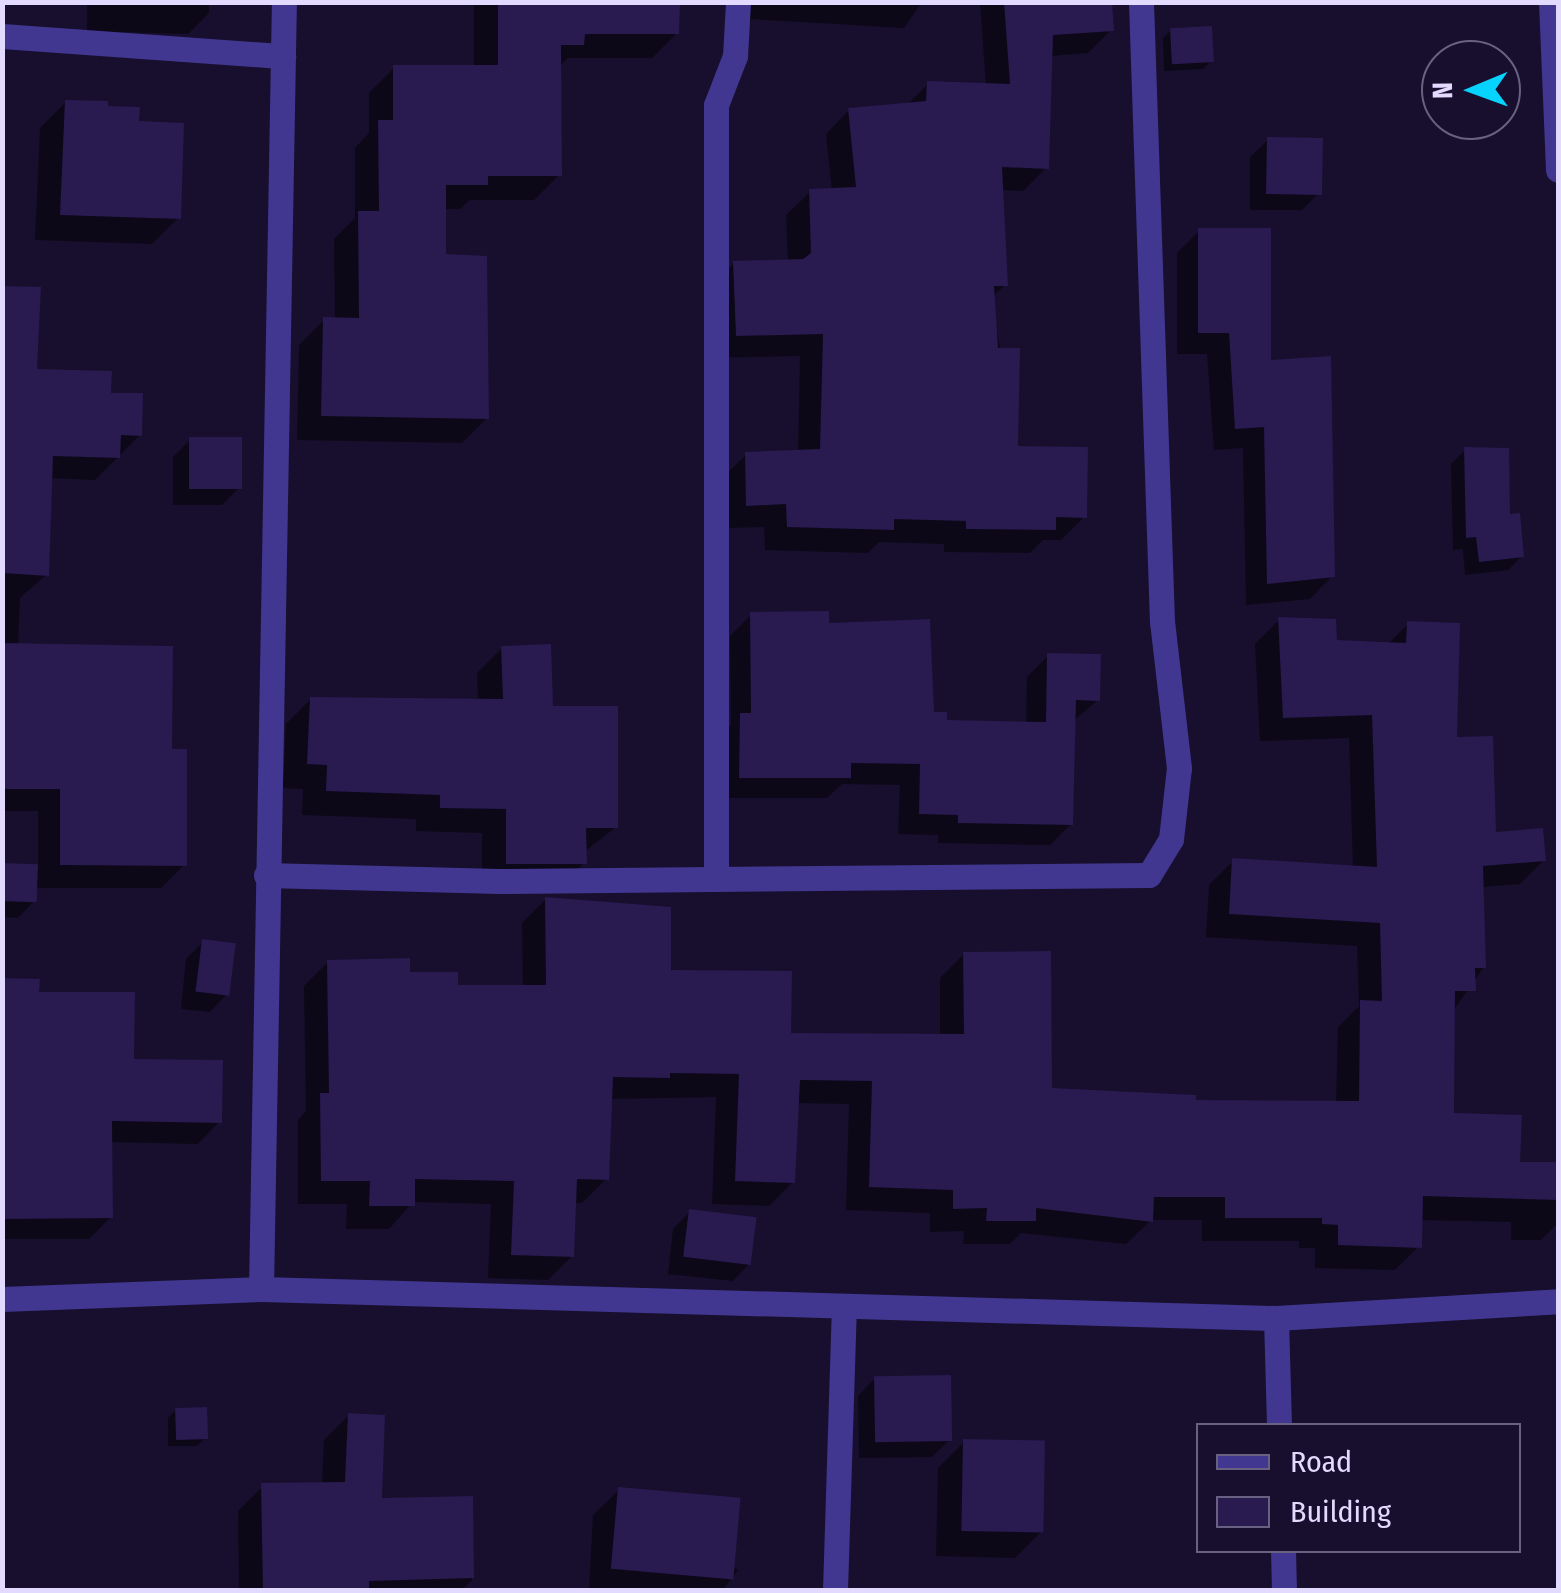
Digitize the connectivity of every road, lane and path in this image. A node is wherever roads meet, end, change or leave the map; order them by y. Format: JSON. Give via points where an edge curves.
{"nodes":[{"id":1,"x":284,"y":2,"type":"edge"},
{"id":2,"x":738,"y":2,"type":"edge"},
{"id":3,"x":1141,"y":2,"type":"edge"},
{"id":4,"x":1550,"y":2,"type":"edge"},
{"id":5,"x":2,"y":36,"type":"edge"},
{"id":6,"x":284,"y":56,"type":"junction"},
{"id":7,"x":1558,"y":170,"type":"edge"},
{"id":8,"x":266,"y":874,"type":"junction"},
{"id":9,"x":716,"y":876,"type":"junction"},
{"id":10,"x":261,"y":1289,"type":"junction"},
{"id":11,"x":2,"y":1299,"type":"edge"},
{"id":12,"x":1558,"y":1302,"type":"edge"},
{"id":13,"x":844,"y":1308,"type":"junction"},
{"id":14,"x":1276,"y":1318,"type":"junction"},
{"id":15,"x":1279,"y":1423,"type":"edge"},
{"id":16,"x":1283,"y":1553,"type":"edge"},
{"id":17,"x":835,"y":1590,"type":"edge"},
{"id":18,"x":1284,"y":1590,"type":"edge"}],
"edges":[{"from":1,"to":6,"type":"street"},
{"from":2,"to":9,"type":"street","via":[[734,56],[716,105]]},
{"from":3,"to":9,"type":"street","via":[[1161,602],[1178,768],[1170,838],[1149,875]]},
{"from":4,"to":7,"type":"street"},
{"from":5,"to":6,"type":"street"},
{"from":6,"to":8,"type":"street"},
{"from":8,"to":9,"type":"street","via":[[499,881]]},
{"from":8,"to":10,"type":"street"},
{"from":10,"to":11,"type":"street"},
{"from":10,"to":13,"type":"street"},
{"from":12,"to":14,"type":"street"},
{"from":13,"to":14,"type":"street"},
{"from":13,"to":17,"type":"street"},
{"from":14,"to":15,"type":"street"},
{"from":16,"to":18,"type":"street"}]}
